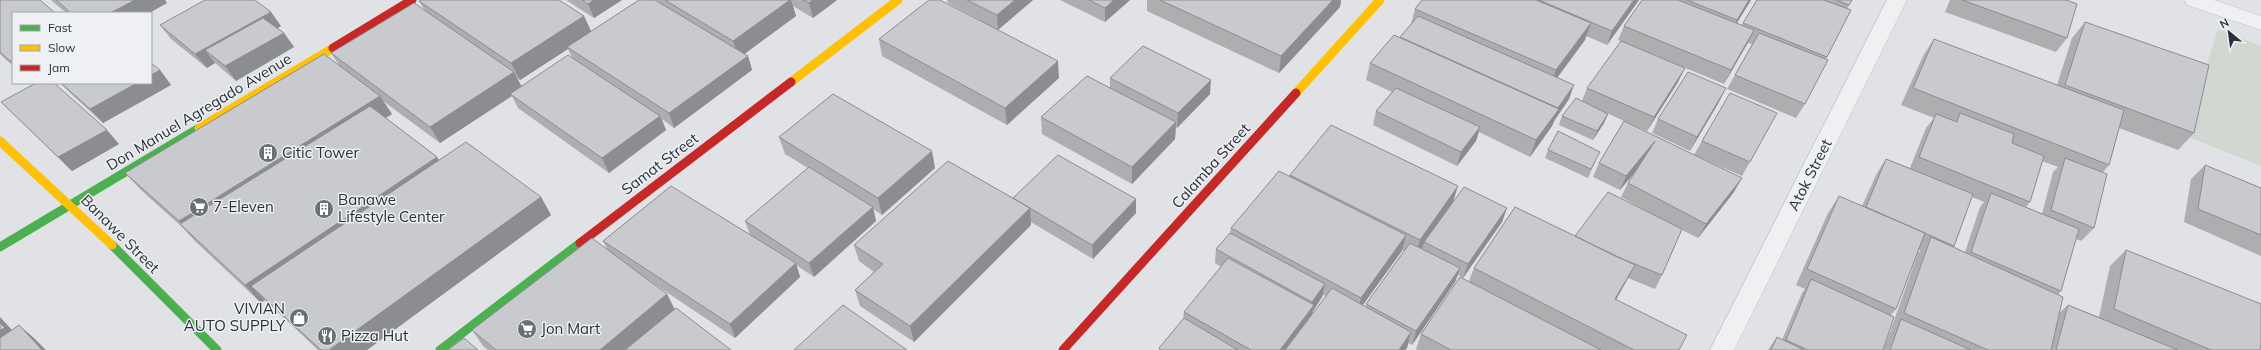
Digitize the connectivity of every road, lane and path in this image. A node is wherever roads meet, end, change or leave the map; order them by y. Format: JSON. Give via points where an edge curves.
{"nodes":[{"id":1,"x":412,"y":0,"type":"edge"},
{"id":2,"x":898,"y":0,"type":"edge"},
{"id":3,"x":1380,"y":0,"type":"edge"},
{"id":4,"x":1898,"y":0,"type":"edge"},
{"id":5,"x":2194,"y":0,"type":"edge"},
{"id":6,"x":2261,"y":23,"type":"edge"},
{"id":7,"x":0,"y":141,"type":"edge"},
{"id":8,"x":71,"y":205,"type":"junction"},
{"id":9,"x":0,"y":247,"type":"edge"},
{"id":10,"x":217,"y":350,"type":"edge"},
{"id":11,"x":440,"y":350,"type":"edge"},
{"id":12,"x":1064,"y":350,"type":"edge"},
{"id":13,"x":1722,"y":350,"type":"edge"}],
"edges":[{"from":1,"to":8,"type":"street","name":"Don Manuel Agregado Avenue"},
{"from":2,"to":11,"type":"street","name":"Samat Street"},
{"from":3,"to":12,"type":"street","name":"Calamba Street"},
{"from":4,"to":13,"type":"street","name":"Atok Street"},
{"from":5,"to":6,"type":"street"},
{"from":7,"to":8,"type":"street","name":"Banawe Street"},
{"from":8,"to":9,"type":"street","name":"Don Manuel Agregado Avenue"},
{"from":8,"to":10,"type":"street","name":"Banawe Street"}]}
